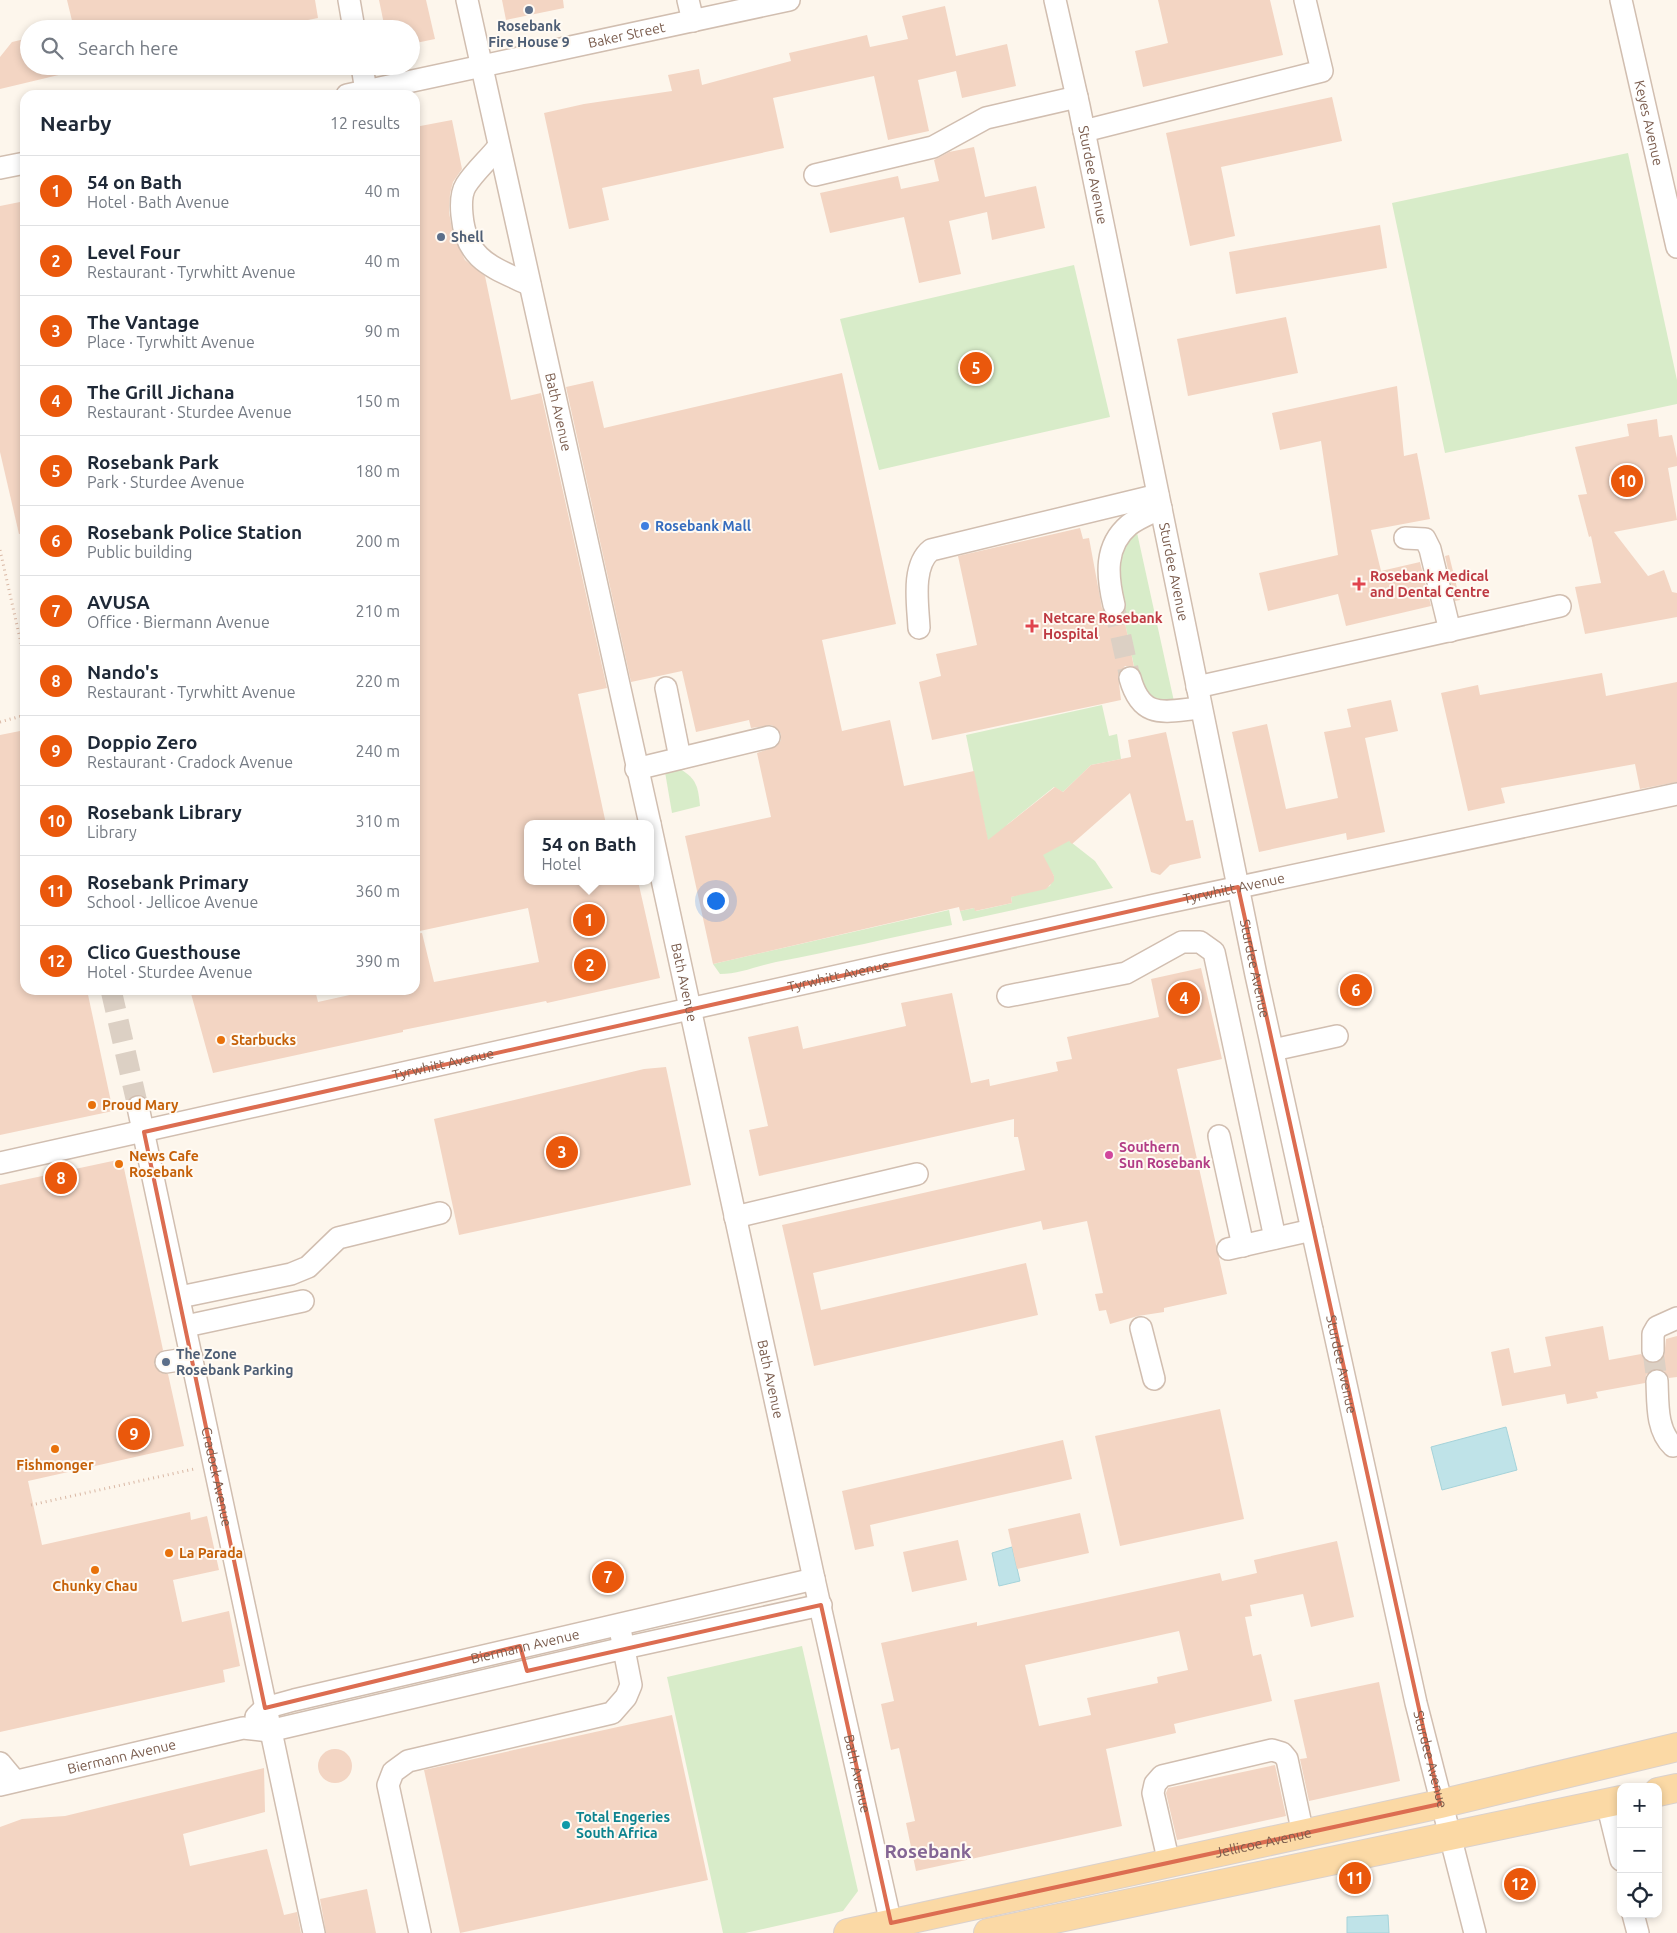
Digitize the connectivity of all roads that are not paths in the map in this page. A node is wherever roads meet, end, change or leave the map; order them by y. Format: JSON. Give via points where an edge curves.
{"nodes":[{"id":1,"x":349,"y":0,"type":"edge"},
{"id":2,"x":467,"y":0,"type":"edge"},
{"id":3,"x":688,"y":0,"type":"edge"},
{"id":4,"x":790,"y":0,"type":"edge"},
{"id":5,"x":1055,"y":0,"type":"edge"},
{"id":6,"x":1305,"y":0,"type":"edge"},
{"id":7,"x":1621,"y":0,"type":"edge"},
{"id":8,"x":352,"y":20,"type":"edge"},
{"id":9,"x":693,"y":21,"type":"junction"},
{"id":10,"x":482,"y":68,"type":"junction"},
{"id":11,"x":360,"y":75,"type":"edge"},
{"id":12,"x":358,"y":90,"type":"edge"},
{"id":13,"x":372,"y":90,"type":"edge"},
{"id":14,"x":1077,"y":97,"type":"junction"},
{"id":15,"x":1084,"y":131,"type":"junction"},
{"id":16,"x":500,"y":146,"type":"junction"},
{"id":17,"x":20,"y":164,"type":"edge"},
{"id":18,"x":0,"y":168,"type":"edge"},
{"id":19,"x":815,"y":175,"type":"dead end"},
{"id":20,"x":1677,"y":247,"type":"edge"},
{"id":21,"x":530,"y":285,"type":"junction"},
{"id":22,"x":1159,"y":501,"type":"junction"},
{"id":23,"x":1405,"y":538,"type":"dead end"},
{"id":24,"x":1114,"y":605,"type":"tunnel mouth"},
{"id":25,"x":1560,"y":606,"type":"dead end"},
{"id":26,"x":919,"y":628,"type":"dead end"},
{"id":27,"x":1450,"y":631,"type":"junction"},
{"id":28,"x":1130,"y":678,"type":"tunnel mouth"},
{"id":29,"x":666,"y":688,"type":"dead end"},
{"id":30,"x":1199,"y":697,"type":"junction"},
{"id":31,"x":769,"y":738,"type":"dead end"},
{"id":32,"x":680,"y":758,"type":"junction"},
{"id":33,"x":636,"y":770,"type":"junction"},
{"id":34,"x":1677,"y":794,"type":"edge"},
{"id":35,"x":649,"y":820,"type":"edge"},
{"id":36,"x":654,"y":843,"type":"edge"},
{"id":37,"x":1238,"y":887,"type":"junction"},
{"id":38,"x":1008,"y":996,"type":"dead end"},
{"id":39,"x":689,"y":1008,"type":"junction"},
{"id":40,"x":1337,"y":1036,"type":"dead end"},
{"id":41,"x":1273,"y":1050,"type":"junction"},
{"id":42,"x":138,"y":1107,"type":"tunnel mouth"},
{"id":43,"x":144,"y":1132,"type":"junction"},
{"id":44,"x":1219,"y":1136,"type":"dead end"},
{"id":45,"x":0,"y":1163,"type":"edge"},
{"id":46,"x":917,"y":1174,"type":"dead end"},
{"id":47,"x":440,"y":1213,"type":"dead end"},
{"id":48,"x":735,"y":1217,"type":"junction"},
{"id":49,"x":1312,"y":1230,"type":"junction"},
{"id":50,"x":1275,"y":1238,"type":"junction"},
{"id":51,"x":180,"y":1297,"type":"junction"},
{"id":52,"x":304,"y":1301,"type":"dead end"},
{"id":53,"x":1677,"y":1318,"type":"edge"},
{"id":54,"x":186,"y":1326,"type":"junction"},
{"id":55,"x":1142,"y":1328,"type":"dead end"},
{"id":56,"x":1653,"y":1351,"type":"tunnel mouth"},
{"id":57,"x":192,"y":1358,"type":"junction"},
{"id":58,"x":166,"y":1362,"type":"dead end"},
{"id":59,"x":1154,"y":1379,"type":"dead end"},
{"id":60,"x":1657,"y":1381,"type":"tunnel mouth"},
{"id":61,"x":1673,"y":1446,"type":"dead end"},
{"id":62,"x":814,"y":1579,"type":"junction"},
{"id":63,"x":820,"y":1605,"type":"junction"},
{"id":64,"x":618,"y":1624,"type":"junction"},
{"id":65,"x":520,"y":1646,"type":"junction"},
{"id":66,"x":624,"y":1648,"type":"junction"},
{"id":67,"x":527,"y":1671,"type":"junction"},
{"id":68,"x":265,"y":1708,"type":"junction"},
{"id":69,"x":243,"y":1728,"type":"junction"},
{"id":70,"x":269,"y":1731,"type":"junction"},
{"id":71,"x":1677,"y":1747,"type":"edge"},
{"id":72,"x":0,"y":1763,"type":"edge"},
{"id":73,"x":8,"y":1783,"type":"edge"},
{"id":74,"x":1677,"y":1788,"type":"edge"},
{"id":75,"x":1662,"y":1791,"type":"edge"},
{"id":76,"x":1614,"y":1801,"type":"edge"},
{"id":77,"x":1440,"y":1804,"type":"junction"},
{"id":78,"x":1617,"y":1828,"type":"edge"},
{"id":79,"x":1303,"y":1834,"type":"junction"},
{"id":80,"x":1450,"y":1836,"type":"junction"},
{"id":81,"x":1169,"y":1863,"type":"junction"},
{"id":82,"x":1634,"y":1918,"type":"edge"},
{"id":83,"x":892,"y":1928,"type":"edge"},
{"id":84,"x":314,"y":1933,"type":"edge"},
{"id":85,"x":420,"y":1933,"type":"edge"},
{"id":86,"x":848,"y":1933,"type":"edge"},
{"id":87,"x":988,"y":1933,"type":"edge"},
{"id":88,"x":1475,"y":1933,"type":"edge"},
{"id":89,"x":1638,"y":1933,"type":"edge"}],
"edges":[{"from":1,"to":8,"type":"street"},
{"from":2,"to":10,"type":"street","name":"Bath Avenue"},
{"from":3,"to":9,"type":"street"},
{"from":4,"to":9,"type":"street","name":"Baker Street"},
{"from":5,"to":14,"type":"street","name":"Sturdee Avenue"},
{"from":6,"to":15,"type":"street","via":[[1322,70]]},
{"from":7,"to":20,"type":"street","name":"Keyes Avenue"},
{"from":9,"to":10,"type":"street","name":"Baker Street"},
{"from":10,"to":13,"type":"street","name":"Baker Street"},
{"from":10,"to":16,"type":"street","name":"Bath Avenue"},
{"from":11,"to":12,"type":"street"},
{"from":14,"to":15,"type":"street","name":"Sturdee Avenue"},
{"from":14,"to":19,"type":"street","via":[[986,118],[933,146]]},
{"from":15,"to":22,"type":"street","name":"Sturdee Avenue"},
{"from":16,"to":21,"type":"street","name":"Bath Avenue"},
{"from":16,"to":21,"type":"street","via":[[465,186],[462,208],[464,231],[472,251],[482,262]]},
{"from":17,"to":18,"type":"street"},
{"from":21,"to":33,"type":"street","name":"Bath Avenue"},
{"from":22,"to":24,"type":"street","via":[[1130,524],[1111,549],[1108,573]]},
{"from":22,"to":26,"type":"street","via":[[931,550],[925,554],[919,572]]},
{"from":22,"to":30,"type":"street","name":"Sturdee Avenue"},
{"from":23,"to":27,"type":"street","via":[[1425,539],[1430,548]]},
{"from":25,"to":27,"type":"street"},
{"from":27,"to":30,"type":"street"},
{"from":28,"to":30,"type":"street","via":[[1137,698],[1150,709],[1161,711]]},
{"from":29,"to":32,"type":"street"},
{"from":30,"to":37,"type":"street","name":"Sturdee Avenue"},
{"from":31,"to":32,"type":"street"},
{"from":32,"to":33,"type":"street"},
{"from":33,"to":35,"type":"street","name":"Bath Avenue"},
{"from":34,"to":37,"type":"street","name":"Tyrwhitt Avenue"},
{"from":36,"to":39,"type":"street","name":"Bath Avenue"},
{"from":37,"to":39,"type":"street","name":"Tyrwhitt Avenue"},
{"from":37,"to":41,"type":"street","name":"Sturdee Avenue"},
{"from":38,"to":50,"type":"street","via":[[1126,973],[1182,942],[1200,942],[1214,952]]},
{"from":39,"to":43,"type":"street","name":"Tyrwhitt Avenue"},
{"from":39,"to":48,"type":"street","name":"Bath Avenue"},
{"from":40,"to":41,"type":"street"},
{"from":41,"to":49,"type":"street","name":"Sturdee Avenue"},
{"from":42,"to":43,"type":"street","name":"Cradock Avenue"},
{"from":43,"to":45,"type":"street","name":"Tyrwhitt Avenue"},
{"from":43,"to":51,"type":"street","name":"Cradock Avenue"},
{"from":44,"to":50,"type":"street","via":[[1236,1247]]},
{"from":46,"to":48,"type":"street"},
{"from":47,"to":51,"type":"street","via":[[338,1238],[308,1267],[291,1274]]},
{"from":48,"to":62,"type":"street","name":"Bath Avenue"},
{"from":49,"to":50,"type":"street"},
{"from":49,"to":77,"type":"street","name":"Sturdee Avenue"},
{"from":51,"to":54,"type":"street","name":"Cradock Avenue"},
{"from":52,"to":54,"type":"street"},
{"from":53,"to":56,"type":"street","via":[[1657,1327],[1653,1334]]},
{"from":54,"to":57,"type":"street","name":"Cradock Avenue"},
{"from":55,"to":59,"type":"street"},
{"from":57,"to":58,"type":"street"},
{"from":57,"to":68,"type":"street","name":"Cradock Avenue"},
{"from":60,"to":61,"type":"street","via":[[1660,1421],[1665,1438]]},
{"from":62,"to":63,"type":"street","name":"Bath Avenue"},
{"from":62,"to":64,"type":"street","name":"Biermann Avenue"},
{"from":63,"to":66,"type":"street","name":"Biermann Avenue"},
{"from":63,"to":83,"type":"street","name":"Bath Avenue"},
{"from":64,"to":65,"type":"street","name":"Biermann Avenue"},
{"from":64,"to":66,"type":"street"},
{"from":65,"to":67,"type":"street"},
{"from":65,"to":68,"type":"street","name":"Biermann Avenue"},
{"from":66,"to":67,"type":"street","name":"Biermann Avenue"},
{"from":66,"to":85,"type":"street","via":[[631,1685],[626,1697],[612,1713],[408,1761],[392,1772],[388,1785]]},
{"from":67,"to":70,"type":"street","name":"Biermann Avenue"},
{"from":68,"to":69,"type":"street","name":"Biermann Avenue"},
{"from":68,"to":70,"type":"street","name":"Cradock Avenue"},
{"from":69,"to":70,"type":"street","name":"Biermann Avenue"},
{"from":69,"to":73,"type":"street","name":"Biermann Avenue"},
{"from":70,"to":84,"type":"street","name":"Cradock Avenue"},
{"from":71,"to":77,"type":"main road","name":"Jellicoe Avenue"},
{"from":72,"to":73,"type":"street"},
{"from":74,"to":75,"type":"main road"},
{"from":76,"to":78,"type":"street"},
{"from":76,"to":80,"type":"main road"},
{"from":77,"to":79,"type":"main road","name":"Jellicoe Avenue"},
{"from":77,"to":80,"type":"street","name":"Sturdee Avenue"},
{"from":79,"to":81,"type":"main road","name":"Jellicoe Avenue"},
{"from":79,"to":81,"type":"street","via":[[1287,1759],[1282,1753],[1272,1750],[1162,1776],[1153,1793]]},
{"from":80,"to":87,"type":"main road"},
{"from":80,"to":88,"type":"street","name":"Sturdee Avenue"},
{"from":81,"to":83,"type":"main road","name":"Jellicoe Avenue"},
{"from":82,"to":89,"type":"street"},
{"from":83,"to":86,"type":"main road","name":"Jellicoe Avenue"}]}
